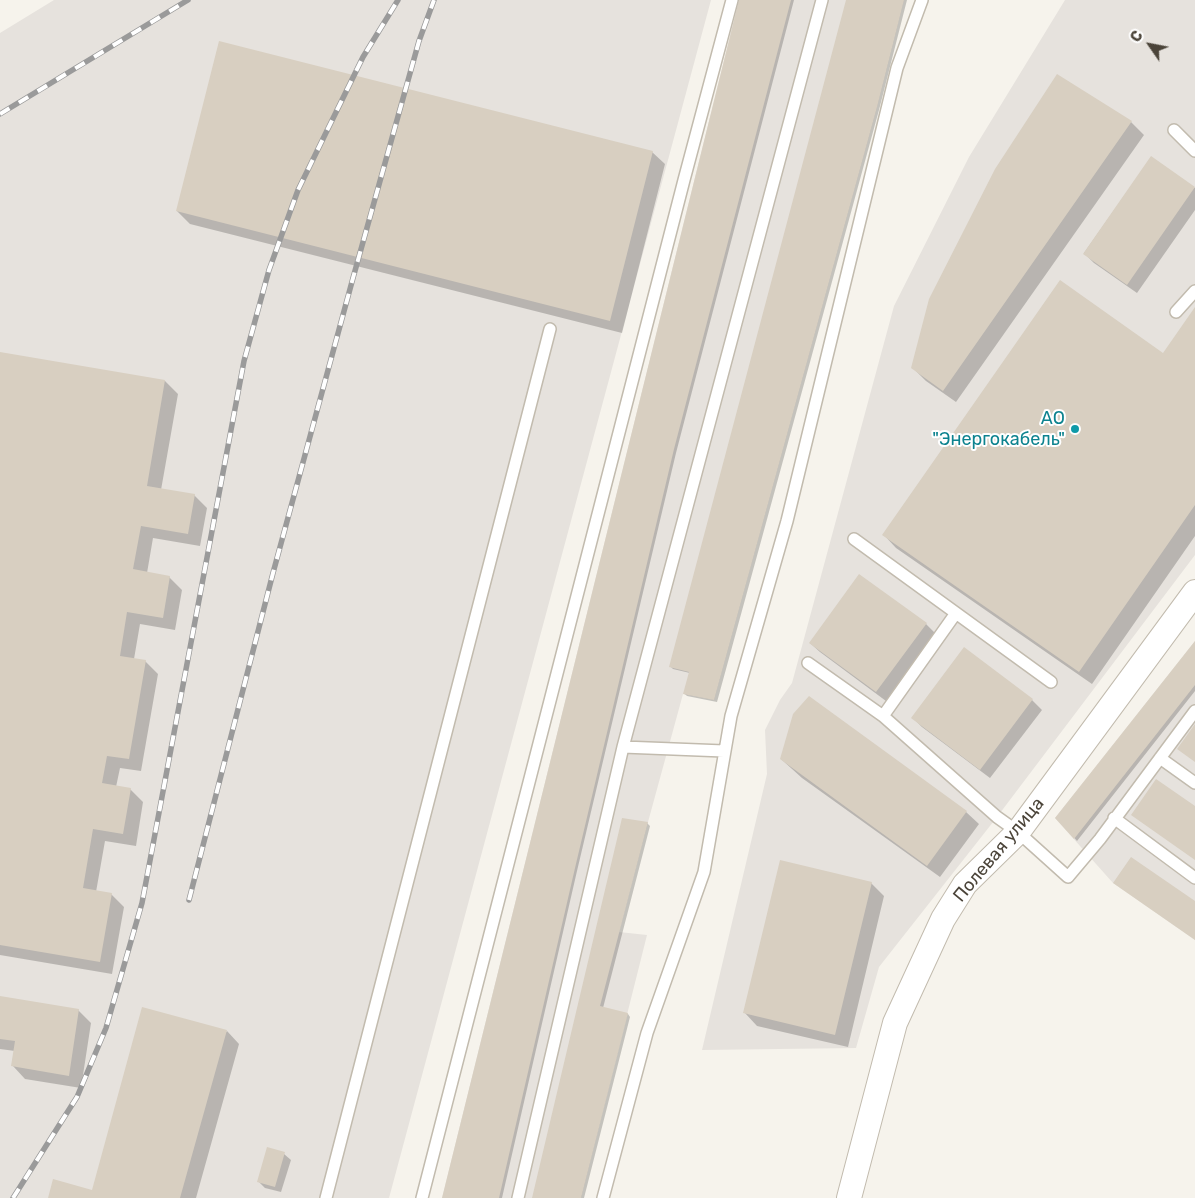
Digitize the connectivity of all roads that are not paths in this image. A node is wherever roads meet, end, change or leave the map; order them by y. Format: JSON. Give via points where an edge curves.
{"nodes":[{"id":1,"x":732,"y":0,"type":"edge"},
{"id":2,"x":822,"y":0,"type":"edge"},
{"id":3,"x":922,"y":0,"type":"edge"},
{"id":4,"x":1174,"y":130,"type":"dead end"},
{"id":5,"x":1195,"y":151,"type":"edge"},
{"id":6,"x":1195,"y":290,"type":"edge"},
{"id":7,"x":1176,"y":312,"type":"dead end"},
{"id":8,"x":550,"y":329,"type":"dead end"},
{"id":9,"x":854,"y":539,"type":"dead end"},
{"id":10,"x":1195,"y":592,"type":"edge"},
{"id":11,"x":956,"y":613,"type":"junction"},
{"id":12,"x":808,"y":662,"type":"dead end"},
{"id":13,"x":1051,"y":682,"type":"dead end"},
{"id":14,"x":1195,"y":710,"type":"edge"},
{"id":15,"x":883,"y":716,"type":"junction"},
{"id":16,"x":623,"y":747,"type":"junction"},
{"id":17,"x":724,"y":751,"type":"junction"},
{"id":18,"x":1160,"y":758,"type":"junction"},
{"id":19,"x":1195,"y":782,"type":"edge"},
{"id":20,"x":1114,"y":818,"type":"junction"},
{"id":21,"x":1018,"y":832,"type":"junction"},
{"id":22,"x":1195,"y":878,"type":"edge"},
{"id":23,"x":850,"y":1197,"type":"edge"},
{"id":24,"x":326,"y":1198,"type":"edge"},
{"id":25,"x":422,"y":1198,"type":"edge"},
{"id":26,"x":518,"y":1198,"type":"edge"},
{"id":27,"x":604,"y":1198,"type":"edge"}],
"edges":[{"from":1,"to":25,"type":"lane"},
{"from":2,"to":16,"type":"lane"},
{"from":3,"to":17,"type":"lane","via":[[897,68],[787,521]]},
{"from":4,"to":5,"type":"lane"},
{"from":6,"to":7,"type":"lane"},
{"from":8,"to":24,"type":"lane"},
{"from":9,"to":11,"type":"lane"},
{"from":10,"to":21,"type":"street","name":"Полевая улица"},
{"from":11,"to":13,"type":"lane"},
{"from":11,"to":15,"type":"lane"},
{"from":12,"to":15,"type":"lane"},
{"from":14,"to":18,"type":"lane"},
{"from":15,"to":21,"type":"lane"},
{"from":16,"to":17,"type":"lane"},
{"from":16,"to":26,"type":"lane"},
{"from":17,"to":27,"type":"lane","via":[[704,872],[647,1033]]},
{"from":18,"to":19,"type":"lane"},
{"from":18,"to":20,"type":"lane"},
{"from":20,"to":21,"type":"lane","via":[[1068,878]]},
{"from":20,"to":22,"type":"lane"},
{"from":21,"to":23,"type":"street","name":"Полевая улица","via":[[965,884],[943,919],[895,1022]]}]}
